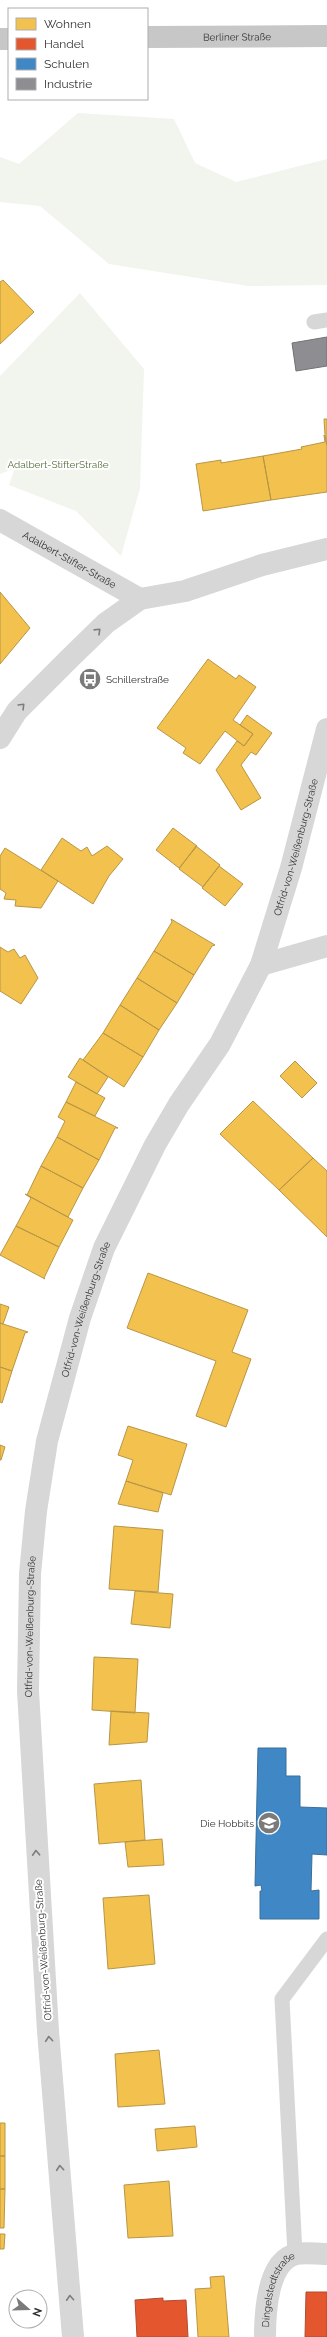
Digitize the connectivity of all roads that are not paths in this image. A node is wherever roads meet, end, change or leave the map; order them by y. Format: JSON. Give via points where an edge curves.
{"nodes":[{"id":1,"x":327,"y":36,"type":"edge"},
{"id":2,"x":148,"y":37,"type":"edge"},
{"id":3,"x":0,"y":520,"type":"edge"},
{"id":4,"x":327,"y":550,"type":"edge"},
{"id":5,"x":140,"y":599,"type":"junction"},
{"id":6,"x":327,"y":729,"type":"edge"},
{"id":7,"x":0,"y":738,"type":"edge"},
{"id":8,"x":327,"y":946,"type":"edge"},
{"id":9,"x":261,"y":965,"type":"junction"},
{"id":10,"x":327,"y":1939,"type":"edge"},
{"id":11,"x":295,"y":2254,"type":"junction"},
{"id":12,"x":327,"y":2254,"type":"edge"},
{"id":13,"x":72,"y":2337,"type":"edge"},
{"id":14,"x":265,"y":2337,"type":"edge"}],
"edges":[{"from":1,"to":2,"type":"highway","name":"Berliner Straße"},
{"from":3,"to":5,"type":"street","name":"Adalbert-Stifter-Straße"},
{"from":4,"to":5,"type":"street","via":[[262,565],[185,591]]},
{"from":7,"to":5,"type":"street","one_way":true,"via":[[17,711],[70,658],[106,624]]},
{"from":6,"to":9,"type":"street","name":"Otfrid-von-Weißenburg-Straße","via":[[291,868]]},
{"from":8,"to":9,"type":"street"},
{"from":13,"to":9,"type":"street","name":"Otfrid-von-Weißenburg-Straße","one_way":true,"via":[[48,2031],[28,1699],[30,1574],[36,1511],[47,1441],[63,1376],[104,1248],[155,1145],[178,1104],[220,1044]]},
{"from":10,"to":11,"type":"lane","via":[[282,1999]]},
{"from":11,"to":12,"type":"street","name":"Dingelstedtstraße"},
{"from":11,"to":14,"type":"street","name":"Dingelstedtstraße","via":[[281,2264],[270,2286],[265,2316]]}]}
